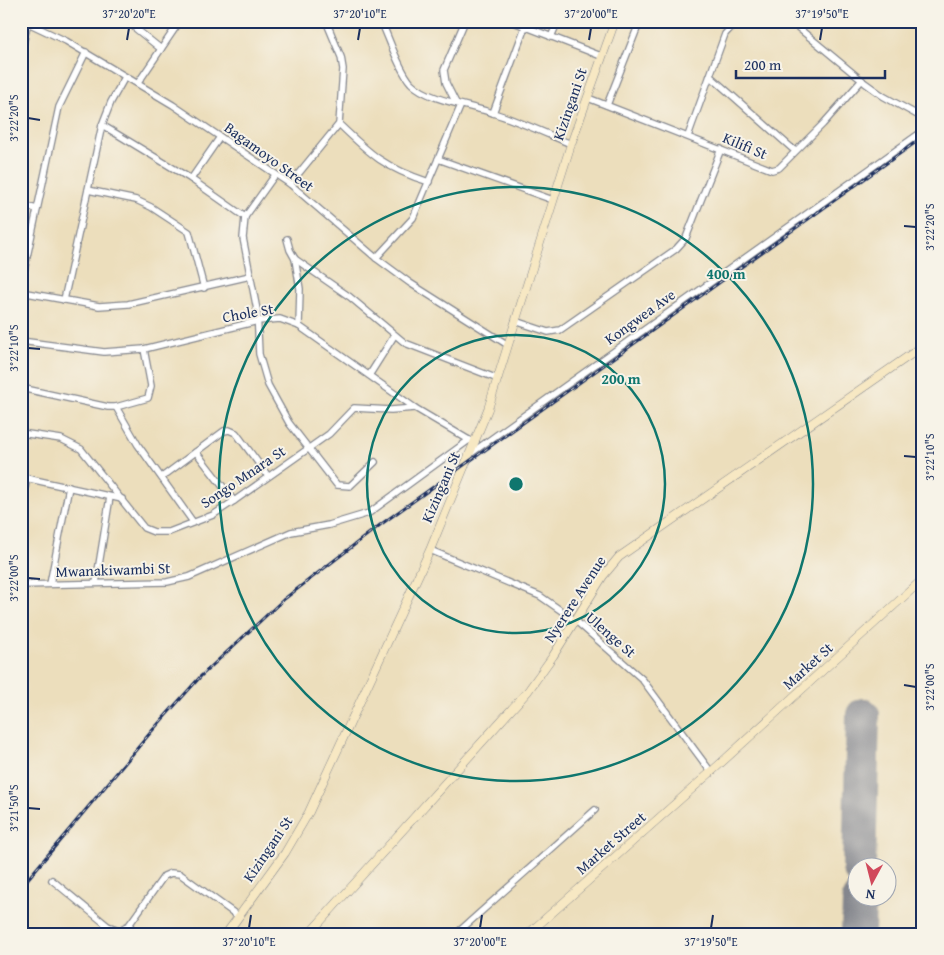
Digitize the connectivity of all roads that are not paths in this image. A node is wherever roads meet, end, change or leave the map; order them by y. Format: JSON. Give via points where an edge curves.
{"nodes":[{"id":1,"x":131,"y":21,"type":"edge"},
{"id":2,"x":180,"y":21,"type":"edge"},
{"id":3,"x":326,"y":21,"type":"edge"},
{"id":4,"x":381,"y":21,"type":"edge"},
{"id":5,"x":465,"y":21,"type":"edge"},
{"id":6,"x":511,"y":21,"type":"edge"},
{"id":7,"x":558,"y":21,"type":"edge"},
{"id":8,"x":615,"y":21,"type":"edge"},
{"id":9,"x":640,"y":21,"type":"edge"},
{"id":10,"x":737,"y":21,"type":"edge"},
{"id":11,"x":790,"y":21,"type":"edge"},
{"id":12,"x":28,"y":22,"type":"edge"},
{"id":13,"x":525,"y":27,"type":"junction"},
{"id":14,"x":551,"y":37,"type":"junction"},
{"id":15,"x":161,"y":49,"type":"junction"},
{"id":16,"x":86,"y":52,"type":"junction"},
{"id":17,"x":21,"y":54,"type":"edge"},
{"id":18,"x":601,"y":56,"type":"junction"},
{"id":19,"x":710,"y":76,"type":"junction"},
{"id":20,"x":126,"y":77,"type":"junction"},
{"id":21,"x":862,"y":80,"type":"junction"},
{"id":22,"x":138,"y":83,"type":"junction"},
{"id":23,"x":588,"y":98,"type":"junction"},
{"id":24,"x":458,"y":104,"type":"junction"},
{"id":25,"x":607,"y":106,"type":"junction"},
{"id":26,"x":493,"y":113,"type":"junction"},
{"id":27,"x":923,"y":118,"type":"edge"},
{"id":28,"x":339,"y":124,"type":"junction"},
{"id":29,"x":102,"y":125,"type":"junction"},
{"id":30,"x":923,"y":132,"type":"edge"},
{"id":31,"x":220,"y":136,"type":"junction"},
{"id":32,"x":688,"y":136,"type":"junction"},
{"id":33,"x":571,"y":144,"type":"junction"},
{"id":34,"x":721,"y":149,"type":"junction"},
{"id":35,"x":795,"y":151,"type":"junction"},
{"id":36,"x":438,"y":159,"type":"junction"},
{"id":37,"x":275,"y":174,"type":"junction"},
{"id":38,"x":191,"y":179,"type":"junction"},
{"id":39,"x":429,"y":182,"type":"junction"},
{"id":40,"x":290,"y":184,"type":"junction"},
{"id":41,"x":88,"y":190,"type":"junction"},
{"id":42,"x":553,"y":200,"type":"junction"},
{"id":43,"x":21,"y":206,"type":"edge"},
{"id":44,"x":37,"y":209,"type":"junction"},
{"id":45,"x":245,"y":217,"type":"junction"},
{"id":46,"x":287,"y":239,"type":"dead end"},
{"id":47,"x":295,"y":258,"type":"junction"},
{"id":48,"x":376,"y":258,"type":"junction"},
{"id":49,"x":250,"y":276,"type":"junction"},
{"id":50,"x":21,"y":285,"type":"edge"},
{"id":51,"x":204,"y":288,"type":"junction"},
{"id":52,"x":21,"y":292,"type":"edge"},
{"id":53,"x":64,"y":300,"type":"junction"},
{"id":54,"x":258,"y":321,"type":"junction"},
{"id":55,"x":515,"y":321,"type":"junction"},
{"id":56,"x":299,"y":326,"type":"junction"},
{"id":57,"x":394,"y":336,"type":"junction"},
{"id":58,"x":21,"y":341,"type":"edge"},
{"id":59,"x":508,"y":345,"type":"junction"},
{"id":60,"x":923,"y":346,"type":"edge"},
{"id":61,"x":144,"y":349,"type":"junction"},
{"id":62,"x":370,"y":374,"type":"junction"},
{"id":63,"x":498,"y":379,"type":"junction"},
{"id":64,"x":21,"y":388,"type":"edge"},
{"id":65,"x":116,"y":408,"type":"junction"},
{"id":66,"x":415,"y":408,"type":"junction"},
{"id":67,"x":21,"y":433,"type":"edge"},
{"id":68,"x":472,"y":441,"type":"junction"},
{"id":69,"x":307,"y":449,"type":"junction"},
{"id":70,"x":196,"y":452,"type":"junction"},
{"id":71,"x":470,"y":454,"type":"junction"},
{"id":72,"x":375,"y":462,"type":"dead end"},
{"id":73,"x":268,"y":476,"type":"junction"},
{"id":74,"x":162,"y":477,"type":"junction"},
{"id":75,"x":24,"y":478,"type":"edge"},
{"id":76,"x":69,"y":487,"type":"junction"},
{"id":77,"x":110,"y":497,"type":"junction"},
{"id":78,"x":122,"y":499,"type":"junction"},
{"id":79,"x":234,"y":502,"type":"junction"},
{"id":80,"x":21,"y":507,"type":"edge"},
{"id":81,"x":193,"y":522,"type":"junction"},
{"id":82,"x":430,"y":550,"type":"junction"},
{"id":83,"x":923,"y":580,"type":"edge"},
{"id":84,"x":96,"y":583,"type":"junction"},
{"id":85,"x":50,"y":584,"type":"junction"},
{"id":86,"x":21,"y":585,"type":"edge"},
{"id":87,"x":576,"y":621,"type":"junction"},
{"id":88,"x":711,"y":772,"type":"junction"},
{"id":89,"x":595,"y":810,"type":"dead end"},
{"id":90,"x":52,"y":880,"type":"dead end"},
{"id":91,"x":238,"y":916,"type":"junction"},
{"id":92,"x":226,"y":934,"type":"edge"},
{"id":93,"x":309,"y":934,"type":"edge"},
{"id":94,"x":456,"y":934,"type":"edge"},
{"id":95,"x":528,"y":934,"type":"edge"}],
"edges":[{"from":1,"to":15,"type":"street"},
{"from":2,"to":15,"type":"street"},
{"from":3,"to":28,"type":"street","via":[[344,69]]},
{"from":4,"to":24,"type":"street","via":[[409,81],[422,91]]},
{"from":5,"to":24,"type":"street","via":[[444,70],[446,83]]},
{"from":6,"to":13,"type":"street"},
{"from":7,"to":14,"type":"street"},
{"from":8,"to":18,"type":"street","name":"Kizingani St"},
{"from":9,"to":25,"type":"street"},
{"from":10,"to":19,"type":"street","via":[[726,34]]},
{"from":11,"to":21,"type":"street"},
{"from":12,"to":16,"type":"street","name":"Bagamoyo Street"},
{"from":12,"to":17,"type":"street"},
{"from":13,"to":14,"type":"street"},
{"from":13,"to":26,"type":"street"},
{"from":14,"to":18,"type":"street"},
{"from":15,"to":22,"type":"street"},
{"from":16,"to":20,"type":"street","name":"Bagamoyo Street"},
{"from":16,"to":44,"type":"street","via":[[59,107]]},
{"from":18,"to":23,"type":"street","name":"Kizingani St"},
{"from":19,"to":32,"type":"street"},
{"from":19,"to":35,"type":"street"},
{"from":20,"to":22,"type":"street","name":"Bagamoyo Street"},
{"from":20,"to":29,"type":"street"},
{"from":21,"to":27,"type":"street"},
{"from":21,"to":35,"type":"street","name":"Kilifi St","via":[[824,124]]},
{"from":22,"to":31,"type":"street","name":"Bagamoyo Street"},
{"from":23,"to":25,"type":"street","name":"Kilifi St"},
{"from":23,"to":33,"type":"street","name":"Kizingani St"},
{"from":24,"to":26,"type":"street"},
{"from":24,"to":36,"type":"street"},
{"from":25,"to":32,"type":"street","name":"Kilifi St"},
{"from":26,"to":33,"type":"street"},
{"from":28,"to":39,"type":"street","via":[[372,155],[400,173]]},
{"from":28,"to":40,"type":"street"},
{"from":29,"to":38,"type":"street"},
{"from":29,"to":41,"type":"street"},
{"from":30,"to":71,"type":"street","name":"Kongwea Ave"},
{"from":31,"to":37,"type":"street","name":"Bagamoyo Street"},
{"from":31,"to":38,"type":"street"},
{"from":32,"to":34,"type":"street","name":"Kilifi St"},
{"from":33,"to":42,"type":"street","name":"Kizingani St"},
{"from":34,"to":35,"type":"street","name":"Kilifi St","via":[[772,170],[779,168]]},
{"from":34,"to":55,"type":"street","via":[[686,238],[676,249],[560,330],[548,332]]},
{"from":36,"to":39,"type":"street"},
{"from":36,"to":42,"type":"street"},
{"from":37,"to":40,"type":"street","name":"Bagamoyo Street"},
{"from":37,"to":45,"type":"street"},
{"from":38,"to":45,"type":"street"},
{"from":39,"to":48,"type":"street","via":[[413,218]]},
{"from":40,"to":48,"type":"street","name":"Bagamoyo Street"},
{"from":41,"to":51,"type":"street","via":[[136,200],[189,232]]},
{"from":41,"to":53,"type":"street"},
{"from":42,"to":55,"type":"street","name":"Kizingani St"},
{"from":43,"to":44,"type":"street"},
{"from":44,"to":50,"type":"street"},
{"from":45,"to":49,"type":"street","via":[[243,238]]},
{"from":46,"to":47,"type":"street"},
{"from":47,"to":56,"type":"street","via":[[300,288]]},
{"from":47,"to":57,"type":"street","via":[[350,297]]},
{"from":48,"to":59,"type":"street","name":"Bagamoyo Street"},
{"from":49,"to":51,"type":"street"},
{"from":49,"to":54,"type":"street"},
{"from":51,"to":53,"type":"street","via":[[128,304],[99,306]]},
{"from":52,"to":53,"type":"street"},
{"from":54,"to":56,"type":"street","name":"Chole St","via":[[280,319]]},
{"from":54,"to":61,"type":"street","name":"Chole St"},
{"from":54,"to":69,"type":"street","via":[[259,354],[268,385],[288,423]]},
{"from":55,"to":59,"type":"street","name":"Kizingani St"},
{"from":56,"to":62,"type":"street","name":"Chole St"},
{"from":57,"to":62,"type":"street"},
{"from":57,"to":63,"type":"street","via":[[416,348]]},
{"from":58,"to":61,"type":"street","name":"Chole St","via":[[84,351]]},
{"from":59,"to":63,"type":"street","name":"Kizingani St"},
{"from":60,"to":87,"type":"street","name":"Nyerere Avenue","via":[[619,557],[603,576]]},
{"from":61,"to":65,"type":"street","via":[[151,394],[148,398]]},
{"from":62,"to":66,"type":"street","name":"Chole St"},
{"from":63,"to":68,"type":"street","name":"Kizingani St"},
{"from":64,"to":65,"type":"street"},
{"from":65,"to":74,"type":"street","via":[[138,446]]},
{"from":66,"to":68,"type":"street","name":"Chole St"},
{"from":66,"to":69,"type":"street","name":"Songo Mnara St","via":[[354,408],[329,434]]},
{"from":67,"to":78,"type":"street","name":"Songo Mnara St","via":[[62,440],[81,449]]},
{"from":68,"to":71,"type":"street","name":"Kizingani St"},
{"from":68,"to":84,"type":"street","name":"Mwanakiwambi St","via":[[369,513],[279,536],[178,580]]},
{"from":69,"to":72,"type":"street","via":[[333,482],[342,486],[350,486]]},
{"from":69,"to":73,"type":"street","name":"Songo Mnara St"},
{"from":70,"to":73,"type":"street","via":[[224,431],[232,431]]},
{"from":70,"to":74,"type":"street"},
{"from":70,"to":79,"type":"street"},
{"from":71,"to":82,"type":"street","name":"Kizingani St"},
{"from":73,"to":79,"type":"street","name":"Songo Mnara St"},
{"from":74,"to":81,"type":"street"},
{"from":75,"to":76,"type":"street"},
{"from":75,"to":80,"type":"street"},
{"from":76,"to":77,"type":"street"},
{"from":76,"to":85,"type":"street"},
{"from":77,"to":78,"type":"street"},
{"from":77,"to":84,"type":"street"},
{"from":78,"to":81,"type":"street","name":"Songo Mnara St","via":[[144,528],[154,532],[169,532]]},
{"from":79,"to":81,"type":"street","name":"Songo Mnara St"},
{"from":82,"to":87,"type":"street","name":"Ulenge St","via":[[540,596]]},
{"from":82,"to":91,"type":"street","name":"Kizingani St","via":[[308,812],[285,853]]},
{"from":83,"to":88,"type":"street","name":"Market St"},
{"from":84,"to":85,"type":"street","name":"Mwanakiwambi St"},
{"from":85,"to":86,"type":"street","name":"Mwanakiwambi St"},
{"from":87,"to":88,"type":"street","name":"Ulenge St","via":[[642,679]]},
{"from":87,"to":93,"type":"street","name":"Nyerere Avenue","via":[[528,691]]},
{"from":88,"to":95,"type":"street","name":"Market Street"},
{"from":89,"to":94,"type":"street"},
{"from":90,"to":91,"type":"street","via":[[108,926],[119,930],[129,926],[164,876],[172,873],[180,874]]},
{"from":91,"to":92,"type":"street","name":"Kizingani St"}]}
